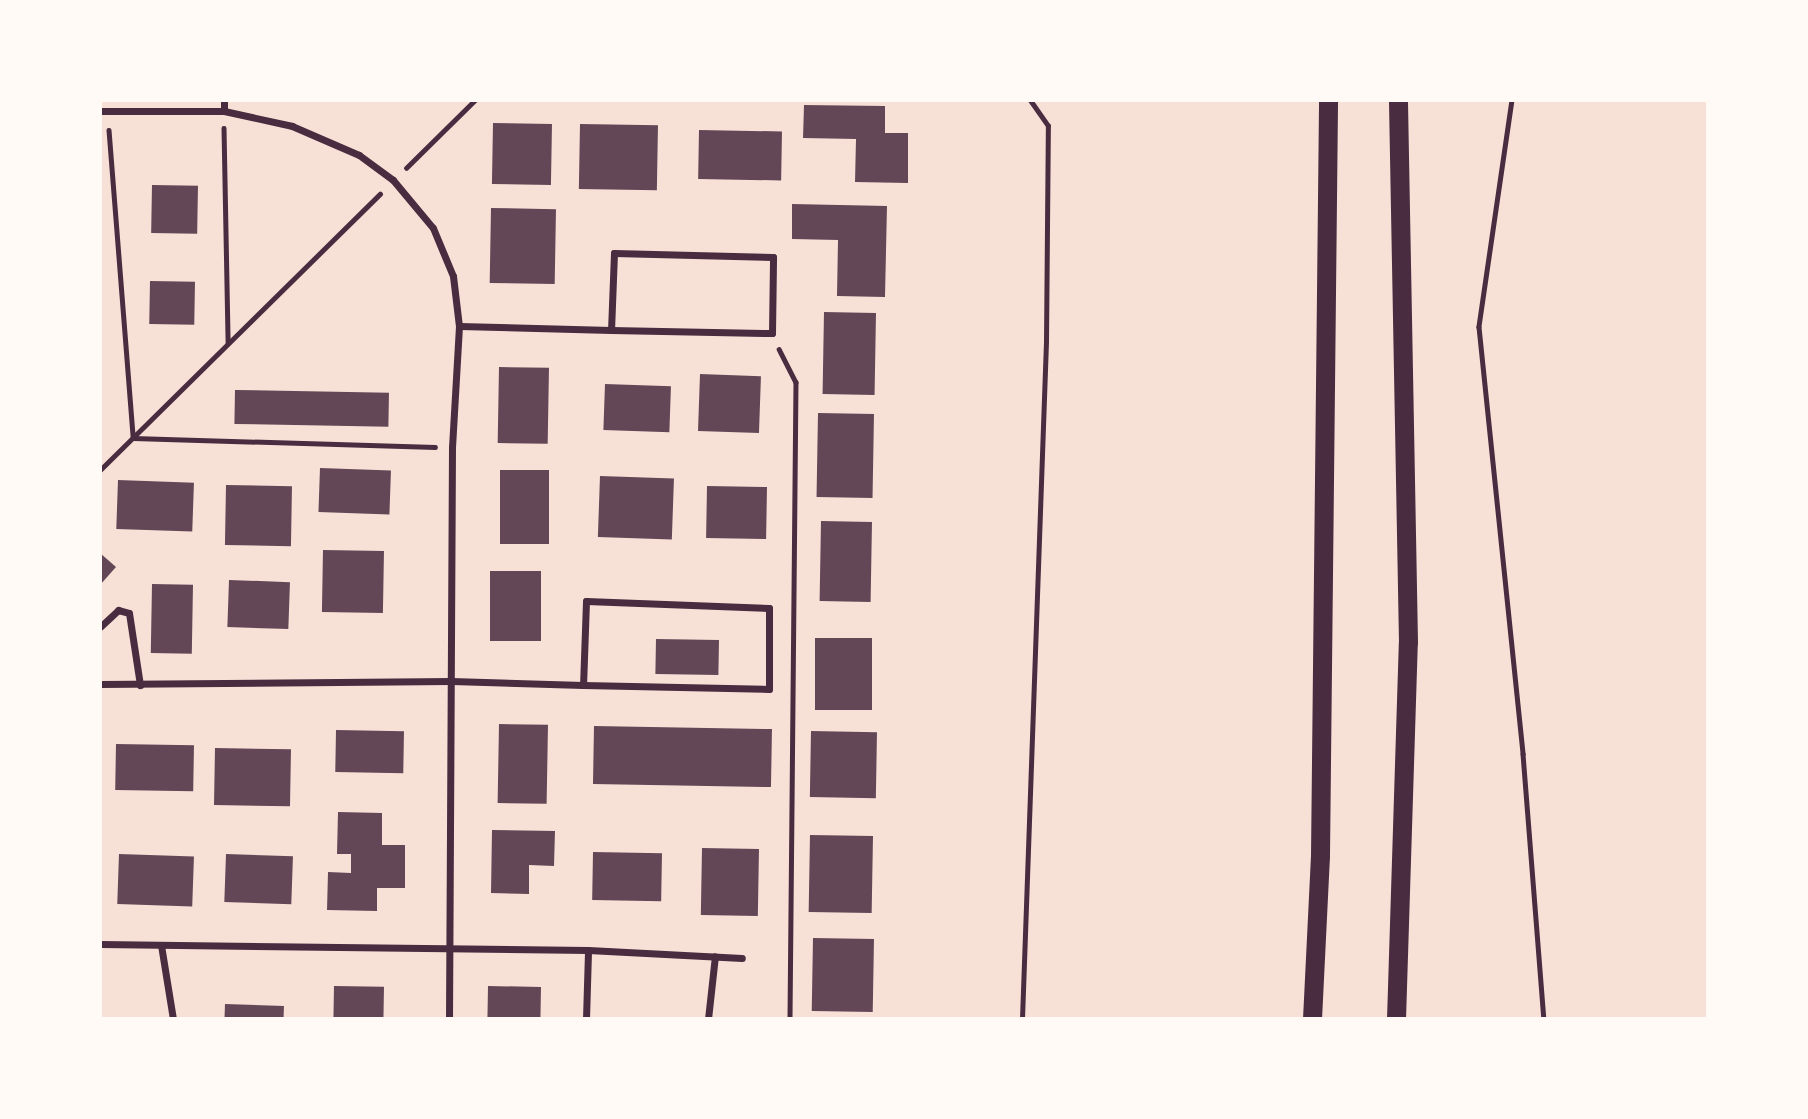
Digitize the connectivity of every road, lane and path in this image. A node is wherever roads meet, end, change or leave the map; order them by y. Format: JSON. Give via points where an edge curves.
{"nodes":[{"id":1,"x":224,"y":100,"type":"edge"},
{"id":2,"x":475,"y":100,"type":"edge"},
{"id":3,"x":1030,"y":100,"type":"edge"},
{"id":4,"x":1328,"y":100,"type":"edge"},
{"id":5,"x":1398,"y":100,"type":"edge"},
{"id":6,"x":1513,"y":100,"type":"edge"},
{"id":7,"x":104,"y":111,"type":"edge"},
{"id":8,"x":224,"y":111,"type":"junction"},
{"id":9,"x":393,"y":180,"type":"junction"},
{"id":10,"x":459,"y":326,"type":"junction"},
{"id":11,"x":611,"y":330,"type":"junction"},
{"id":12,"x":772,"y":334,"type":"junction"},
{"id":13,"x":228,"y":344,"type":"junction"},
{"id":14,"x":133,"y":438,"type":"junction"},
{"id":15,"x":452,"y":448,"type":"junction"},
{"id":16,"x":100,"y":470,"type":"edge"},
{"id":17,"x":100,"y":628,"type":"edge"},
{"id":18,"x":451,"y":681,"type":"junction"},
{"id":19,"x":100,"y":684,"type":"edge"},
{"id":20,"x":140,"y":685,"type":"junction"},
{"id":21,"x":583,"y":685,"type":"junction"},
{"id":22,"x":100,"y":944,"type":"edge"},
{"id":23,"x":161,"y":945,"type":"junction"},
{"id":24,"x":450,"y":947,"type":"junction"},
{"id":25,"x":588,"y":950,"type":"junction"},
{"id":26,"x":715,"y":957,"type":"junction"},
{"id":27,"x":742,"y":958,"type":"dead end"},
{"id":28,"x":173,"y":1019,"type":"edge"},
{"id":29,"x":449,"y":1019,"type":"edge"},
{"id":30,"x":586,"y":1019,"type":"edge"},
{"id":31,"x":708,"y":1019,"type":"edge"},
{"id":32,"x":790,"y":1019,"type":"edge"},
{"id":33,"x":1022,"y":1019,"type":"edge"},
{"id":34,"x":1312,"y":1019,"type":"edge"},
{"id":35,"x":1396,"y":1019,"type":"edge"},
{"id":36,"x":1544,"y":1019,"type":"edge"}],
"edges":[{"from":1,"to":8,"type":"street"},
{"from":2,"to":9,"type":"path"},
{"from":3,"to":33,"type":"path","via":[[1048,126],[1046,342]]},
{"from":4,"to":34,"type":"highway","via":[[1320,856]]},
{"from":5,"to":35,"type":"highway","via":[[1408,642]]},
{"from":6,"to":36,"type":"path","via":[[1479,327],[1523,754]]},
{"from":7,"to":8,"type":"street"},
{"from":7,"to":14,"type":"path"},
{"from":8,"to":9,"type":"street","via":[[292,126],[359,155]]},
{"from":8,"to":13,"type":"path"},
{"from":9,"to":10,"type":"street","via":[[433,228],[453,276]]},
{"from":9,"to":13,"type":"path"},
{"from":10,"to":11,"type":"street"},
{"from":10,"to":15,"type":"street"},
{"from":11,"to":12,"type":"street"},
{"from":11,"to":12,"type":"street","via":[[614,253],[773,257]]},
{"from":12,"to":32,"type":"path","via":[[796,382]]},
{"from":13,"to":14,"type":"path"},
{"from":14,"to":15,"type":"path"},
{"from":14,"to":16,"type":"path"},
{"from":15,"to":18,"type":"street"},
{"from":17,"to":20,"type":"street","via":[[118,610],[129,613]]},
{"from":18,"to":20,"type":"street"},
{"from":18,"to":21,"type":"street"},
{"from":18,"to":24,"type":"street"},
{"from":19,"to":20,"type":"street"},
{"from":21,"to":21,"type":"street","via":[[586,601],[769,608],[769,689]]},
{"from":22,"to":23,"type":"street"},
{"from":23,"to":24,"type":"street"},
{"from":23,"to":28,"type":"street"},
{"from":24,"to":25,"type":"street"},
{"from":24,"to":29,"type":"street"},
{"from":25,"to":26,"type":"street"},
{"from":25,"to":30,"type":"street"},
{"from":26,"to":27,"type":"street"},
{"from":26,"to":31,"type":"street"}]}
